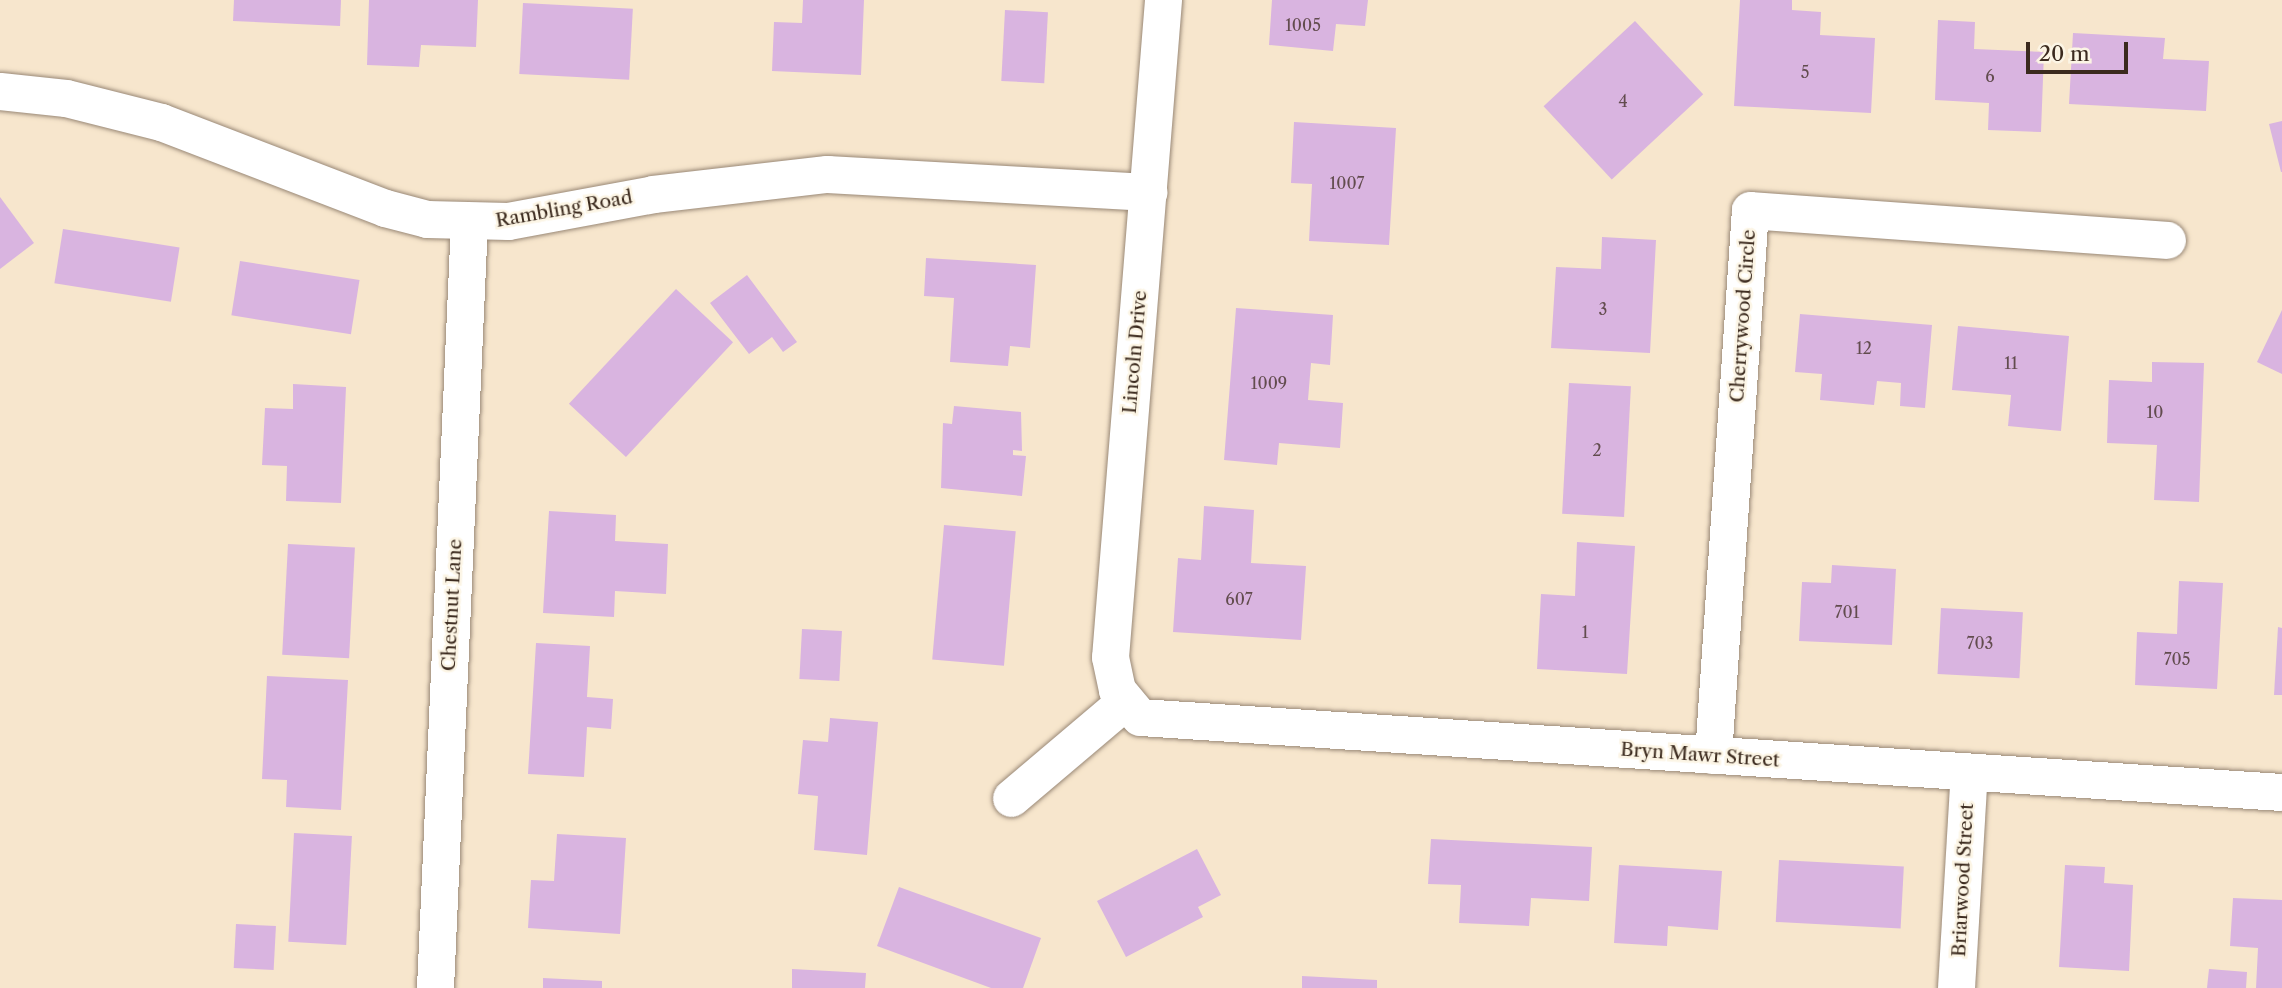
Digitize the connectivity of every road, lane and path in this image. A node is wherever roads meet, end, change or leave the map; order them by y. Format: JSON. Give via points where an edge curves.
{"nodes":[{"id":1,"x":1163,"y":0,"type":"edge"},
{"id":2,"x":0,"y":91,"type":"edge"},
{"id":3,"x":1148,"y":192,"type":"junction"},
{"id":4,"x":469,"y":223,"type":"junction"},
{"id":5,"x":2168,"y":240,"type":"dead end"},
{"id":6,"x":1124,"y":702,"type":"junction"},
{"id":7,"x":1713,"y":755,"type":"junction"},
{"id":8,"x":1969,"y":772,"type":"junction"},
{"id":9,"x":2282,"y":792,"type":"edge"},
{"id":10,"x":1010,"y":798,"type":"dead end"},
{"id":11,"x":435,"y":988,"type":"edge"},
{"id":12,"x":1956,"y":988,"type":"edge"}],
"edges":[{"from":1,"to":3,"type":"street","name":"Lincoln Drive"},
{"from":2,"to":4,"type":"street","name":"Rambling Road","via":[[108,106],[385,208]]},
{"from":3,"to":4,"type":"street","name":"Rambling Road","via":[[827,174],[680,190],[508,221]]},
{"from":3,"to":6,"type":"street","name":"Lincoln Drive","via":[[1110,657],[1111,675]]},
{"from":4,"to":11,"type":"street","name":"Chestnut Lane"},
{"from":5,"to":7,"type":"street","name":"Cherrywood Circle","via":[[1750,210]]},
{"from":6,"to":7,"type":"street","name":"Bryn Mawr Street","via":[[1140,717],[1154,721]]},
{"from":6,"to":10,"type":"street"},
{"from":7,"to":8,"type":"street","name":"Bryn Mawr Street"},
{"from":8,"to":9,"type":"street","name":"Bryn Mawr Street"},
{"from":8,"to":12,"type":"street","name":"Briarwood Street"}]}
